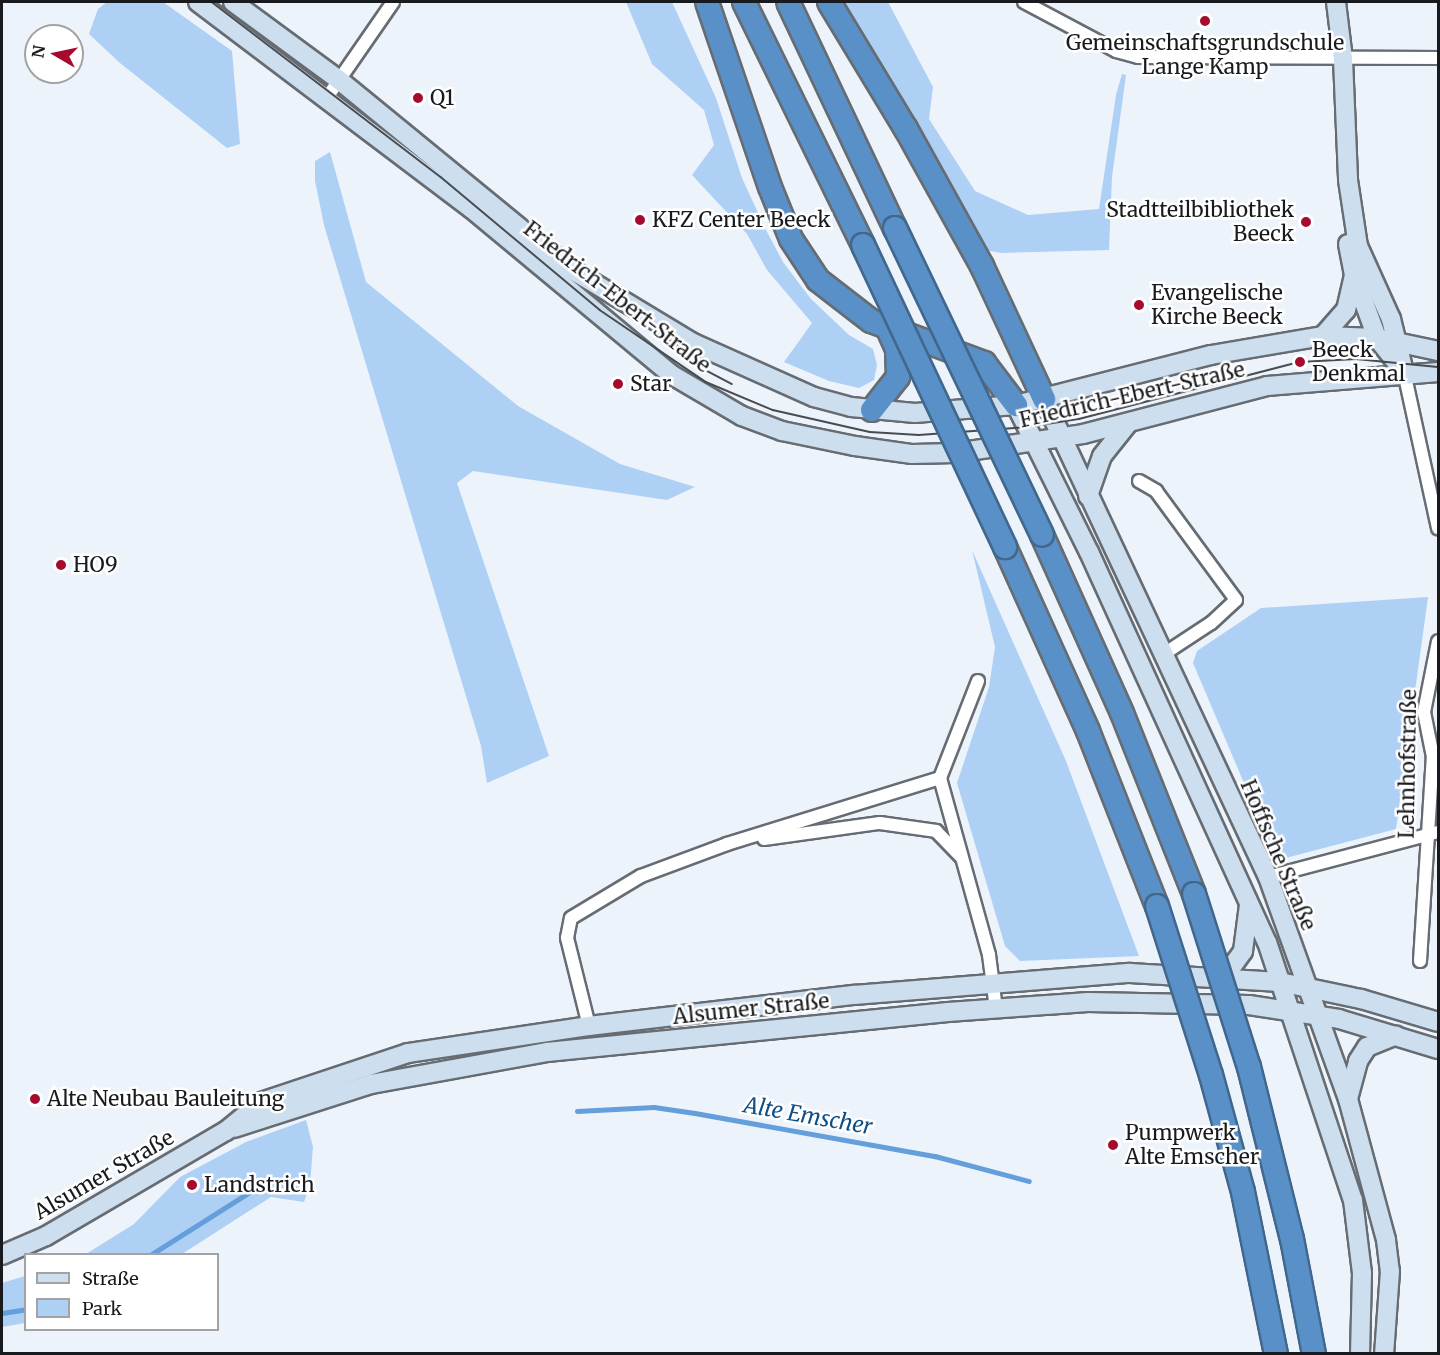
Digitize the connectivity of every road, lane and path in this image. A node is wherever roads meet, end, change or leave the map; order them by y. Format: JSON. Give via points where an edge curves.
{"nodes":[{"id":1,"x":198,"y":2,"type":"edge"},
{"id":2,"x":233,"y":2,"type":"edge"},
{"id":3,"x":393,"y":2,"type":"edge"},
{"id":4,"x":706,"y":2,"type":"edge"},
{"id":5,"x":744,"y":2,"type":"edge"},
{"id":6,"x":788,"y":2,"type":"edge"},
{"id":7,"x":829,"y":2,"type":"edge"},
{"id":8,"x":1026,"y":2,"type":"edge"},
{"id":9,"x":1336,"y":2,"type":"edge"},
{"id":10,"x":1438,"y":58,"type":"edge"},
{"id":11,"x":1343,"y":59,"type":"junction"},
{"id":12,"x":339,"y":80,"type":"junction"},
{"id":13,"x":328,"y":96,"type":"junction"},
{"id":14,"x":1348,"y":180,"type":"junction"},
{"id":15,"x":1354,"y":275,"type":"junction"},
{"id":16,"x":888,"y":329,"type":"junction"},
{"id":17,"x":1323,"y":336,"type":"junction"},
{"id":18,"x":1377,"y":338,"type":"junction"},
{"id":19,"x":1398,"y":341,"type":"junction"},
{"id":20,"x":1438,"y":351,"type":"edge"},
{"id":21,"x":1404,"y":372,"type":"junction"},
{"id":22,"x":1438,"y":372,"type":"edge"},
{"id":23,"x":1044,"y":399,"type":"junction"},
{"id":24,"x":1016,"y":405,"type":"junction"},
{"id":25,"x":872,"y":410,"type":"junction"},
{"id":26,"x":1131,"y":421,"type":"junction"},
{"id":27,"x":1060,"y":438,"type":"junction"},
{"id":28,"x":1035,"y":442,"type":"junction"},
{"id":29,"x":1139,"y":481,"type":"dead end"},
{"id":30,"x":1088,"y":496,"type":"junction"},
{"id":31,"x":1438,"y":528,"type":"edge"},
{"id":32,"x":1438,"y":642,"type":"edge"},
{"id":33,"x":1164,"y":654,"type":"junction"},
{"id":34,"x":978,"y":681,"type":"dead end"},
{"id":35,"x":940,"y":778,"type":"junction"},
{"id":36,"x":1433,"y":833,"type":"edge"},
{"id":37,"x":728,"y":844,"type":"junction"},
{"id":38,"x":963,"y":858,"type":"junction"},
{"id":39,"x":1268,"y":878,"type":"junction"},
{"id":40,"x":1249,"y":900,"type":"junction"},
{"id":41,"x":1420,"y":961,"type":"dead end"},
{"id":42,"x":1224,"y":976,"type":"junction"},
{"id":43,"x":1280,"y":982,"type":"junction"},
{"id":44,"x":993,"y":983,"type":"junction"},
{"id":45,"x":1306,"y":986,"type":"junction"},
{"id":46,"x":996,"y":1009,"type":"junction"},
{"id":47,"x":1290,"y":1011,"type":"junction"},
{"id":48,"x":1315,"y":1014,"type":"junction"},
{"id":49,"x":1438,"y":1022,"type":"edge"},
{"id":50,"x":589,"y":1026,"type":"junction"},
{"id":51,"x":1396,"y":1035,"type":"junction"},
{"id":52,"x":1438,"y":1049,"type":"edge"},
{"id":53,"x":1348,"y":1099,"type":"junction"},
{"id":54,"x":226,"y":1131,"type":"junction"},
{"id":55,"x":2,"y":1255,"type":"edge"},
{"id":56,"x":1390,"y":1271,"type":"junction"},
{"id":57,"x":1362,"y":1272,"type":"junction"},
{"id":58,"x":1275,"y":1353,"type":"edge"},
{"id":59,"x":1314,"y":1353,"type":"edge"},
{"id":60,"x":1360,"y":1353,"type":"edge"},
{"id":61,"x":1384,"y":1353,"type":"edge"}],
"edges":[{"from":1,"to":13,"type":"street","name":"Friedrich-Ebert-Straße"},
{"from":2,"to":12,"type":"street","name":"Friedrich-Ebert-Straße"},
{"from":3,"to":12,"type":"street"},
{"from":4,"to":16,"type":"highway","via":[[791,239],[818,280],[832,293],[855,312]]},
{"from":5,"to":58,"type":"highway","bridge":true,"via":[[1005,547],[1088,731],[1157,906],[1211,1075],[1243,1192]]},
{"from":6,"to":59,"type":"highway","bridge":true,"via":[[1042,535],[1122,713],[1194,894],[1255,1090],[1292,1239]]},
{"from":7,"to":23,"type":"highway","via":[[982,266]]},
{"from":8,"to":11,"type":"street","via":[[1116,51],[1138,57]]},
{"from":9,"to":11,"type":"street"},
{"from":10,"to":11,"type":"street"},
{"from":11,"to":14,"type":"street"},
{"from":12,"to":13,"type":"street"},
{"from":12,"to":25,"type":"street","name":"Friedrich-Ebert-Straße","via":[[569,268],[639,314],[786,387]]},
{"from":13,"to":28,"type":"street","name":"Friedrich-Ebert-Straße","via":[[672,375],[742,416],[827,441],[912,453],[955,453]]},
{"from":14,"to":15,"type":"street","via":[[1345,215]]},
{"from":14,"to":19,"type":"street","via":[[1358,246]]},
{"from":15,"to":17,"type":"street","via":[[1346,310]]},
{"from":15,"to":18,"type":"street"},
{"from":16,"to":24,"type":"highway","via":[[984,363]]},
{"from":16,"to":25,"type":"highway","via":[[897,349],[898,376]]},
{"from":17,"to":18,"type":"street","name":"Friedrich-Ebert-Straße"},
{"from":17,"to":23,"type":"street","name":"Friedrich-Ebert-Straße","via":[[1211,355]]},
{"from":18,"to":19,"type":"street","name":"Friedrich-Ebert-Straße"},
{"from":18,"to":21,"type":"street"},
{"from":19,"to":20,"type":"street","name":"Friedrich-Ebert-Straße"},
{"from":19,"to":21,"type":"street"},
{"from":21,"to":22,"type":"street","name":"Friedrich-Ebert-Straße"},
{"from":21,"to":26,"type":"street","name":"Friedrich-Ebert-Straße","via":[[1267,386]]},
{"from":21,"to":31,"type":"street"},
{"from":23,"to":24,"type":"street","name":"Friedrich-Ebert-Straße"},
{"from":23,"to":27,"type":"street","name":"Hoffsche Straße"},
{"from":24,"to":25,"type":"street","name":"Friedrich-Ebert-Straße","via":[[915,413]]},
{"from":24,"to":28,"type":"street"},
{"from":26,"to":27,"type":"street","name":"Friedrich-Ebert-Straße"},
{"from":26,"to":30,"type":"street","via":[[1102,456]]},
{"from":27,"to":28,"type":"street","name":"Friedrich-Ebert-Straße"},
{"from":27,"to":30,"type":"street","name":"Hoffsche Straße"},
{"from":28,"to":40,"type":"street"},
{"from":29,"to":33,"type":"street","via":[[1156,491],[1236,600],[1211,623]]},
{"from":30,"to":33,"type":"street","name":"Hoffsche Straße"},
{"from":32,"to":36,"type":"street","name":"Lehnhofstraße","via":[[1424,712],[1432,757]]},
{"from":33,"to":39,"type":"street","name":"Hoffsche Straße"},
{"from":34,"to":35,"type":"street"},
{"from":35,"to":37,"type":"street"},
{"from":35,"to":38,"type":"street"},
{"from":36,"to":39,"type":"street"},
{"from":36,"to":41,"type":"street","name":"Lehnhofstraße"},
{"from":37,"to":38,"type":"street","via":[[880,823],[936,831]]},
{"from":37,"to":50,"type":"street","via":[[641,876],[571,918],[567,938]]},
{"from":38,"to":44,"type":"street"},
{"from":39,"to":45,"type":"street","name":"Hoffsche Straße"},
{"from":40,"to":42,"type":"street","via":[[1243,951]]},
{"from":40,"to":43,"type":"street"},
{"from":42,"to":43,"type":"street","name":"Alsumer Straße"},
{"from":42,"to":44,"type":"street","name":"Alsumer Straße","via":[[1130,973]]},
{"from":43,"to":45,"type":"street","name":"Alsumer Straße"},
{"from":43,"to":47,"type":"street"},
{"from":44,"to":46,"type":"street"},
{"from":44,"to":50,"type":"street","name":"Alsumer Straße"},
{"from":45,"to":48,"type":"street","name":"Hoffsche Straße"},
{"from":45,"to":49,"type":"street","name":"Alsumer Straße"},
{"from":46,"to":47,"type":"street","name":"Alsumer Straße","via":[[1129,1001],[1249,1005]]},
{"from":46,"to":54,"type":"street","name":"Alsumer Straße","via":[[547,1053],[456,1066],[371,1083]]},
{"from":47,"to":48,"type":"street","name":"Alsumer Straße"},
{"from":47,"to":57,"type":"street","via":[[1353,1200]]},
{"from":48,"to":51,"type":"street","name":"Alsumer Straße"},
{"from":48,"to":53,"type":"street","name":"Hoffsche Straße"},
{"from":50,"to":54,"type":"street","name":"Alsumer Straße","via":[[408,1053],[261,1102]]},
{"from":51,"to":52,"type":"street","name":"Alsumer Straße"},
{"from":51,"to":53,"type":"street","via":[[1367,1047],[1358,1060]]},
{"from":53,"to":56,"type":"street","name":"Hoffsche Straße","via":[[1371,1173]]},
{"from":54,"to":55,"type":"street","name":"Alsumer Straße","via":[[46,1236]]},
{"from":56,"to":57,"type":"street"},
{"from":56,"to":61,"type":"street","name":"Hoffsche Straße"},
{"from":57,"to":60,"type":"street"}]}
